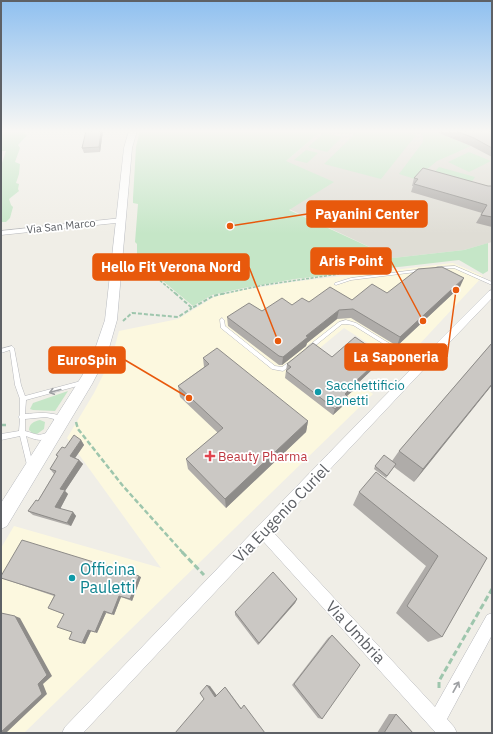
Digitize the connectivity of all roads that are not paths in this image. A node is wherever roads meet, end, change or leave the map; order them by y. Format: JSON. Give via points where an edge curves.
{"nodes":[{"id":1,"x":127,"y":165,"type":"edge"},
{"id":2,"x":122,"y":220,"type":"junction"},
{"id":3,"x":1,"y":233,"type":"edge"},
{"id":4,"x":434,"y":268,"type":"edge"},
{"id":5,"x":427,"y":269,"type":"edge"},
{"id":6,"x":336,"y":284,"type":"dead end"},
{"id":7,"x":492,"y":284,"type":"edge"},
{"id":8,"x":492,"y":293,"type":"edge"},
{"id":9,"x":222,"y":320,"type":"dead end"},
{"id":10,"x":1,"y":351,"type":"edge"},
{"id":11,"x":306,"y":351,"type":"edge"},
{"id":12,"x":295,"y":360,"type":"edge"},
{"id":13,"x":421,"y":365,"type":"junction"},
{"id":14,"x":87,"y":380,"type":"junction"},
{"id":15,"x":22,"y":399,"type":"junction"},
{"id":16,"x":21,"y":417,"type":"junction"},
{"id":17,"x":57,"y":429,"type":"junction"},
{"id":18,"x":22,"y":432,"type":"junction"},
{"id":19,"x":1,"y":437,"type":"edge"},
{"id":20,"x":31,"y":470,"type":"junction"},
{"id":21,"x":1,"y":520,"type":"edge"},
{"id":22,"x":263,"y":531,"type":"junction"},
{"id":23,"x":492,"y":620,"type":"edge"},
{"id":24,"x":437,"y":721,"type":"junction"},
{"id":25,"x":71,"y":733,"type":"edge"},
{"id":26,"x":448,"y":733,"type":"edge"}],
"edges":[{"from":1,"to":2,"type":"main road"},
{"from":2,"to":3,"type":"street","name":"Via San Marco"},
{"from":2,"to":14,"type":"main road","via":[[111,320],[100,355]]},
{"from":4,"to":7,"type":"lane","via":[[455,266]]},
{"from":5,"to":6,"type":"lane","via":[[351,279]]},
{"from":8,"to":13,"type":"street","name":"Via Eugenio Curiel"},
{"from":9,"to":12,"type":"lane","via":[[223,327],[274,368],[283,369]]},
{"from":10,"to":15,"type":"lane","via":[[12,348]]},
{"from":11,"to":13,"type":"lane","via":[[341,323],[346,322],[354,324]]},
{"from":13,"to":22,"type":"street","name":"Via Eugenio Curiel"},
{"from":14,"to":15,"type":"lane","one_way":true},
{"from":14,"to":17,"type":"main road"},
{"from":15,"to":16,"type":"lane"},
{"from":16,"to":17,"type":"lane","via":[[56,417]]},
{"from":16,"to":18,"type":"lane"},
{"from":17,"to":18,"type":"lane","via":[[44,437],[32,437]]},
{"from":17,"to":20,"type":"main road"},
{"from":18,"to":19,"type":"lane"},
{"from":18,"to":20,"type":"lane"},
{"from":20,"to":21,"type":"main road"},
{"from":22,"to":24,"type":"street","name":"Via Umbria"},
{"from":22,"to":25,"type":"street","name":"Via Eugenio Curiel"},
{"from":24,"to":23,"type":"street","one_way":true},
{"from":24,"to":26,"type":"street","name":"Via Umbria"}]}
